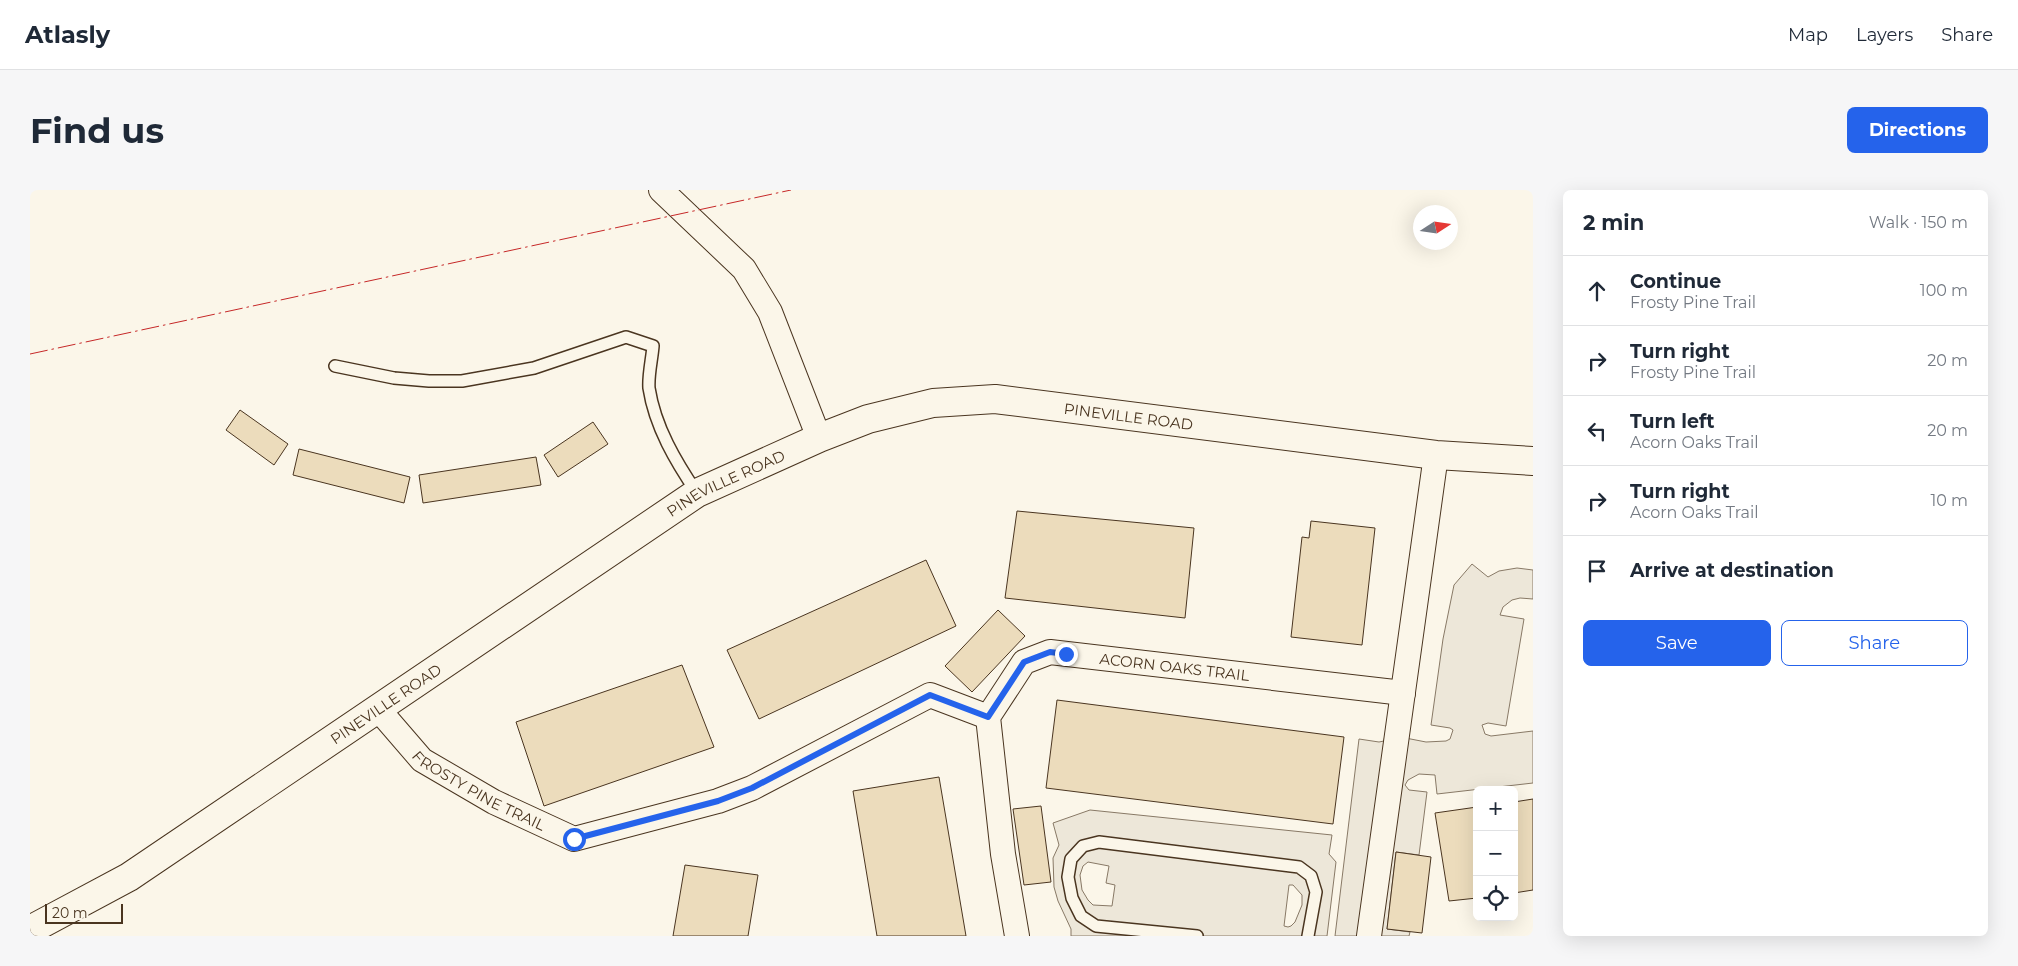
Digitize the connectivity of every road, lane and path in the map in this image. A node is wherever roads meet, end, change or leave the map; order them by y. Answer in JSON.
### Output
{"nodes":[{"id":1,"x":661,"y":190,"type":"edge"},
{"id":2,"x":335,"y":366,"type":"dead end"},
{"id":3,"x":819,"y":438,"type":"junction"},
{"id":4,"x":1436,"y":455,"type":"junction"},
{"id":5,"x":1533,"y":461,"type":"edge"},
{"id":6,"x":697,"y":493,"type":"junction"},
{"id":7,"x":1403,"y":693,"type":"junction"},
{"id":8,"x":378,"y":709,"type":"junction"},
{"id":9,"x":988,"y":717,"type":"junction"},
{"id":10,"x":30,"y":930,"type":"edge"},
{"id":11,"x":1017,"y":936,"type":"edge"},
{"id":12,"x":1198,"y":936,"type":"edge"},
{"id":13,"x":1308,"y":936,"type":"edge"},
{"id":14,"x":1369,"y":936,"type":"edge"}],
"edges":[{"from":1,"to":3,"type":"street"},
{"from":2,"to":6,"type":"lane"},
{"from":3,"to":4,"type":"main road","name":"PINEVILLE ROAD"},
{"from":3,"to":6,"type":"main road","name":"PINEVILLE ROAD"},
{"from":4,"to":5,"type":"main road","name":"PINEVILLE ROAD"},
{"from":4,"to":7,"type":"street"},
{"from":6,"to":8,"type":"main road","name":"PINEVILLE ROAD"},
{"from":7,"to":9,"type":"street","name":"ACORN OAKS TRAIL"},
{"from":7,"to":14,"type":"street"},
{"from":8,"to":9,"type":"street","name":"FROSTY PINE TRAIL"},
{"from":8,"to":10,"type":"main road","name":"PINEVILLE ROAD"},
{"from":9,"to":11,"type":"street"},
{"from":12,"to":13,"type":"lane"}]}
